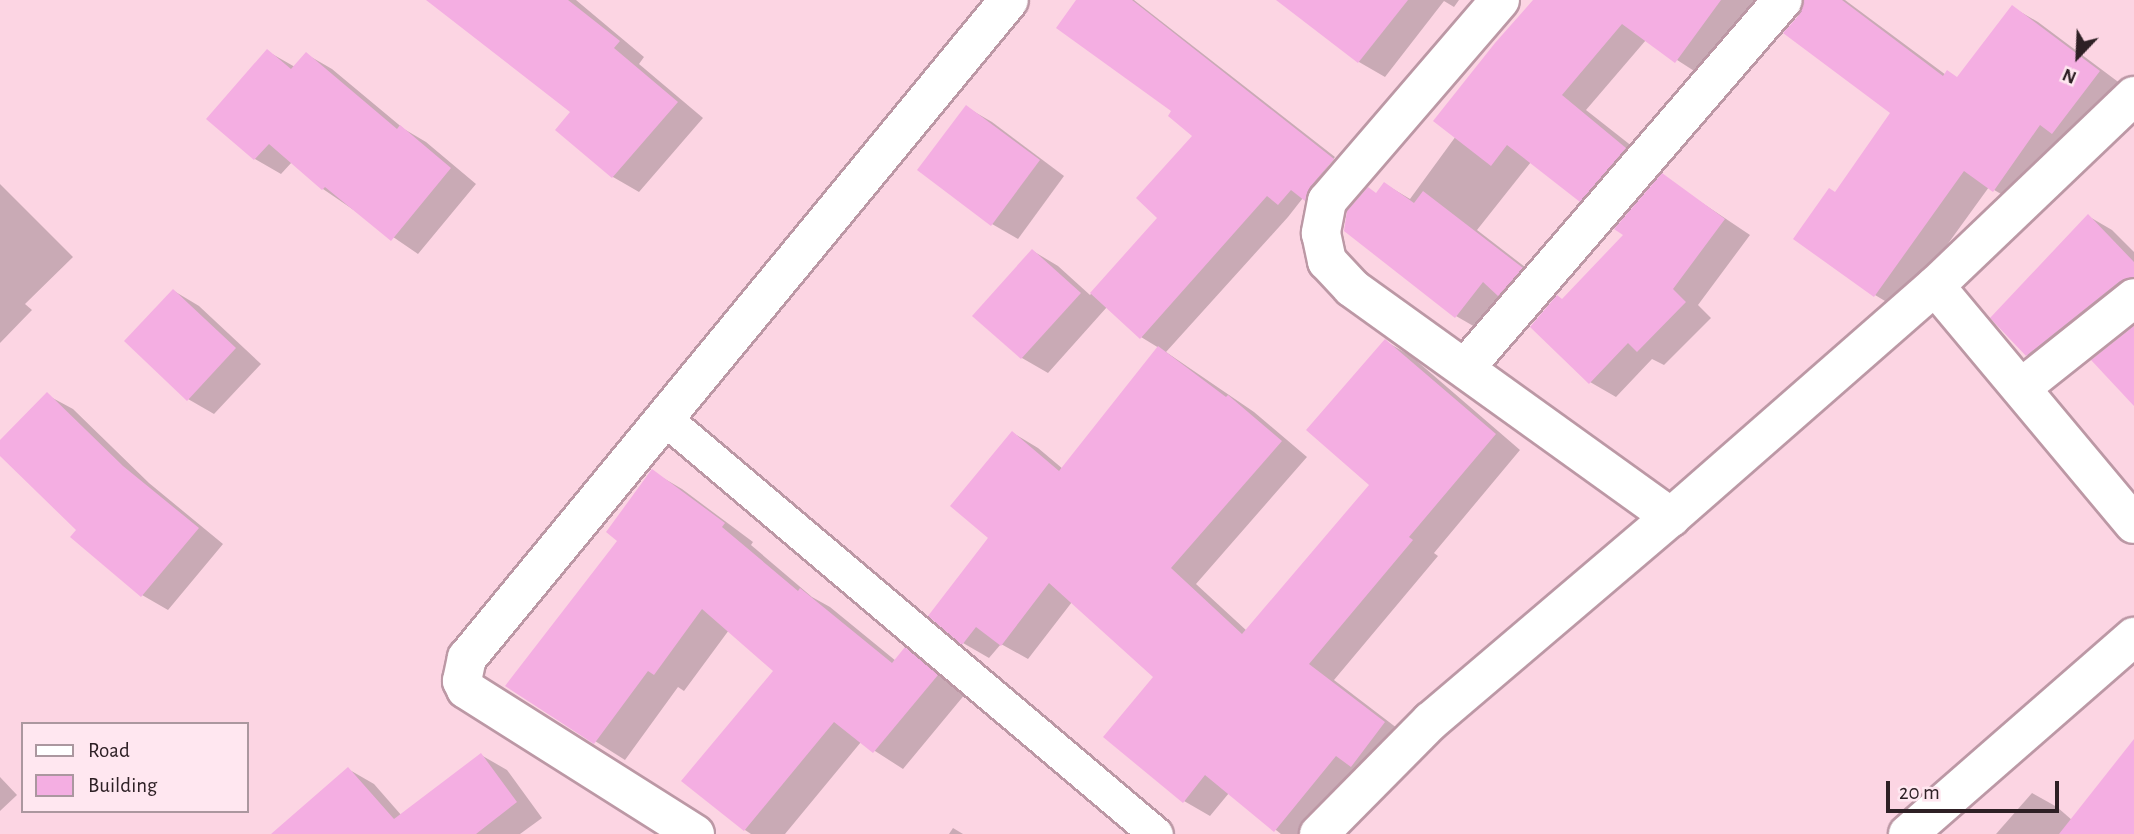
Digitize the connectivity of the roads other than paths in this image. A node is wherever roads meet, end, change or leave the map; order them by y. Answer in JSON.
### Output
{"nodes":[{"id":1,"x":1009,"y":0,"type":"edge"},
{"id":2,"x":1500,"y":0,"type":"edge"},
{"id":3,"x":1783,"y":0,"type":"edge"},
{"id":4,"x":2134,"y":96,"type":"edge"},
{"id":5,"x":1934,"y":286,"type":"junction"},
{"id":6,"x":2134,"y":298,"type":"edge"},
{"id":7,"x":1465,"y":368,"type":"junction"},
{"id":8,"x":2021,"y":388,"type":"junction"},
{"id":9,"x":664,"y":418,"type":"junction"},
{"id":10,"x":1671,"y":517,"type":"junction"},
{"id":11,"x":2134,"y":524,"type":"edge"},
{"id":12,"x":2134,"y":637,"type":"edge"},
{"id":13,"x":695,"y":834,"type":"edge"},
{"id":14,"x":1156,"y":834,"type":"edge"},
{"id":15,"x":1319,"y":834,"type":"edge"},
{"id":16,"x":1908,"y":834,"type":"edge"}],
"edges":[{"from":1,"to":9,"type":"street"},
{"from":2,"to":7,"type":"street"},
{"from":3,"to":7,"type":"street"},
{"from":4,"to":5,"type":"street"},
{"from":5,"to":8,"type":"street"},
{"from":5,"to":10,"type":"street"},
{"from":6,"to":8,"type":"street"},
{"from":7,"to":10,"type":"street"},
{"from":8,"to":11,"type":"street"},
{"from":9,"to":13,"type":"street"},
{"from":9,"to":14,"type":"lane"},
{"from":10,"to":15,"type":"street"},
{"from":12,"to":16,"type":"street"}]}
